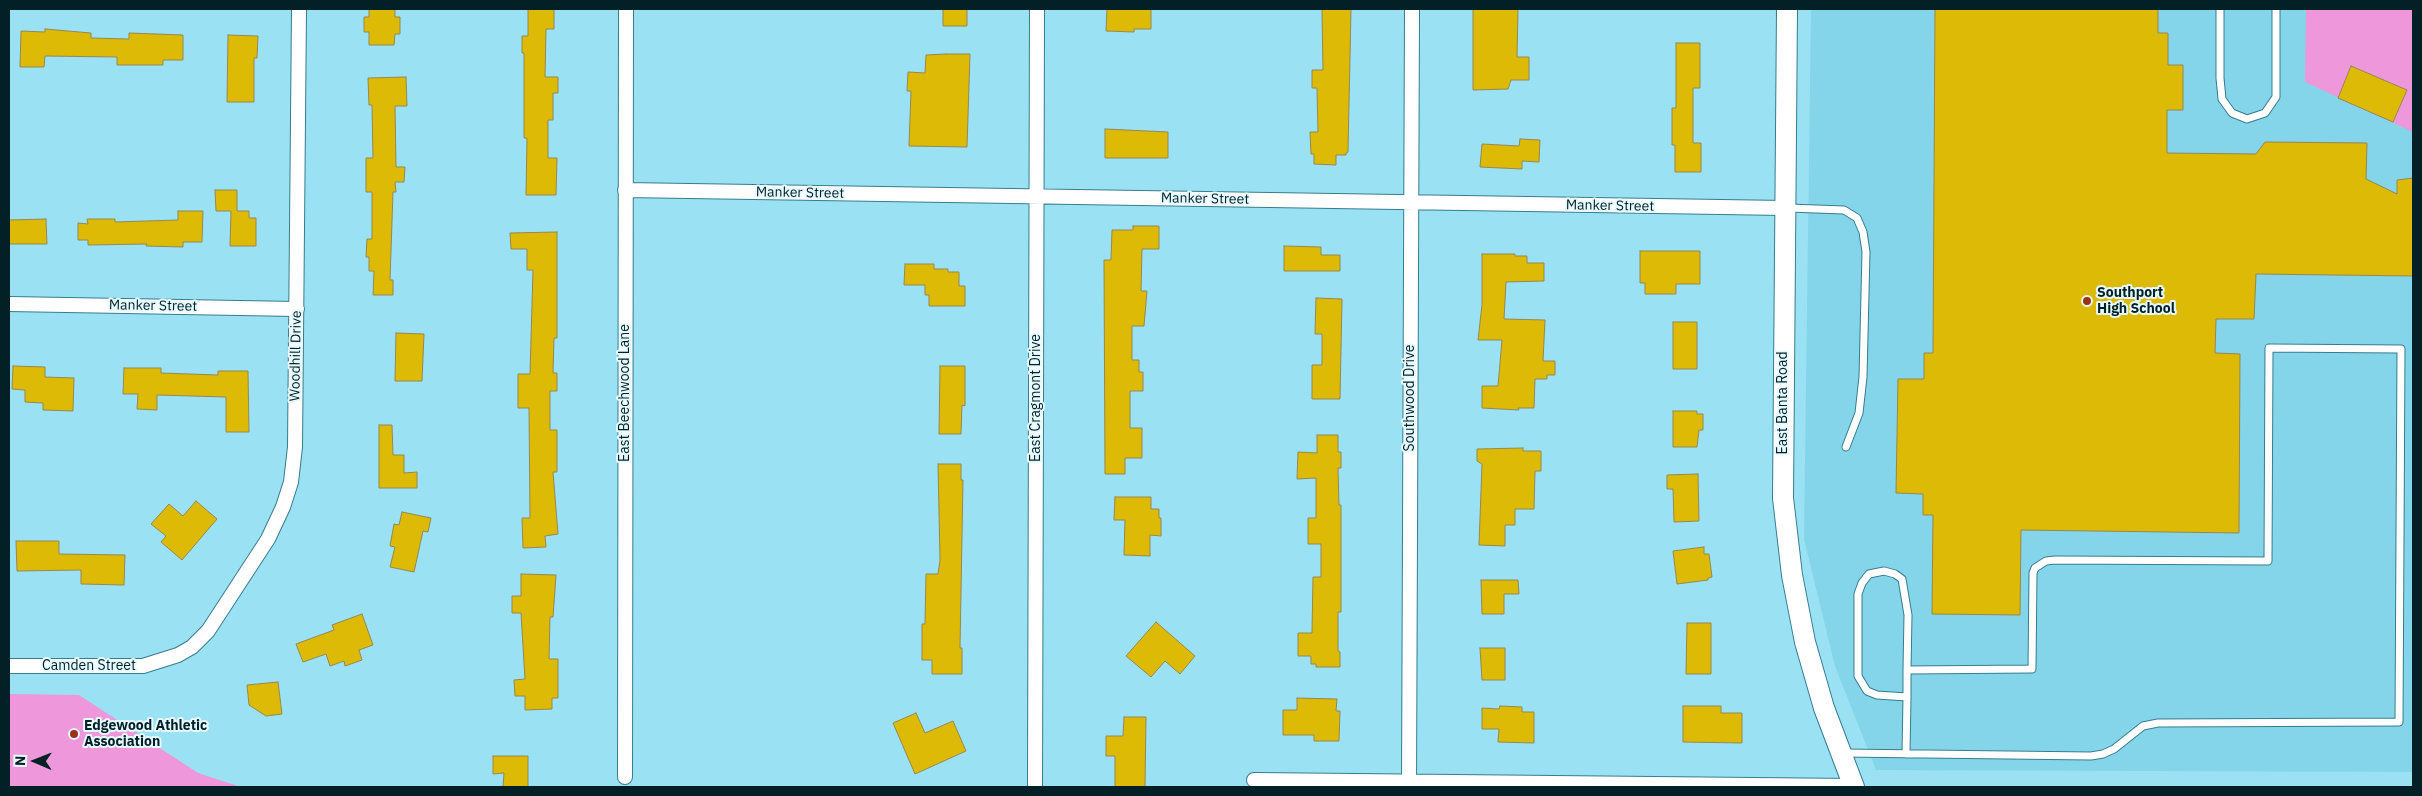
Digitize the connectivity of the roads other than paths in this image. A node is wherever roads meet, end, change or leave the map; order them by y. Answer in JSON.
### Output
{"nodes":[{"id":1,"x":299,"y":9,"type":"edge"},
{"id":2,"x":626,"y":9,"type":"edge"},
{"id":3,"x":1037,"y":9,"type":"edge"},
{"id":4,"x":1412,"y":9,"type":"edge"},
{"id":5,"x":1786,"y":9,"type":"edge"},
{"id":6,"x":2220,"y":9,"type":"edge"},
{"id":7,"x":2276,"y":9,"type":"edge"},
{"id":8,"x":625,"y":190,"type":"junction"},
{"id":9,"x":1037,"y":196,"type":"junction"},
{"id":10,"x":1411,"y":202,"type":"junction"},
{"id":11,"x":1785,"y":208,"type":"junction"},
{"id":12,"x":9,"y":304,"type":"edge"},
{"id":13,"x":297,"y":309,"type":"junction"},
{"id":14,"x":1846,"y":447,"type":"dead end"},
{"id":15,"x":168,"y":659,"type":"joint"},
{"id":16,"x":9,"y":666,"type":"edge"},
{"id":17,"x":1907,"y":670,"type":"junction"},
{"id":18,"x":1907,"y":697,"type":"junction"},
{"id":19,"x":1840,"y":753,"type":"junction"},
{"id":20,"x":1906,"y":754,"type":"junction"},
{"id":21,"x":625,"y":777,"type":"dead end"},
{"id":22,"x":1254,"y":780,"type":"dead end"},
{"id":23,"x":1409,"y":785,"type":"edge"},
{"id":24,"x":1035,"y":787,"type":"edge"},
{"id":25,"x":1853,"y":787,"type":"edge"}],
"edges":[{"from":1,"to":13,"type":"street","name":"Woodhill Drive"},
{"from":2,"to":8,"type":"street","name":"East Beechwood Lane"},
{"from":3,"to":9,"type":"street","name":"East Cragmont Drive"},
{"from":4,"to":10,"type":"street","name":"Southwood Drive"},
{"from":5,"to":11,"type":"street","name":"East Banta Road"},
{"from":6,"to":7,"type":"lane"},
{"from":8,"to":9,"type":"street","name":"Manker Street"},
{"from":8,"to":21,"type":"street","name":"East Beechwood Lane"},
{"from":9,"to":10,"type":"street","name":"Manker Street"},
{"from":9,"to":24,"type":"street","name":"East Cragmont Drive"},
{"from":10,"to":11,"type":"street","name":"Manker Street"},
{"from":10,"to":23,"type":"street","name":"Southwood Drive"},
{"from":11,"to":14,"type":"lane"},
{"from":11,"to":19,"type":"street","name":"East Banta Road"},
{"from":12,"to":13,"type":"street","name":"Manker Street"},
{"from":13,"to":15,"type":"street","name":"Woodhill Drive"},
{"from":15,"to":16,"type":"street","name":"Camden Street"},
{"from":17,"to":18,"type":"lane"},
{"from":17,"to":18,"type":"lane"},
{"from":17,"to":20,"type":"lane"},
{"from":18,"to":20,"type":"lane"},
{"from":19,"to":20,"type":"lane"},
{"from":19,"to":25,"type":"street","name":"East Banta Road"},
{"from":22,"to":23,"type":"street"},
{"from":23,"to":25,"type":"street"}]}
